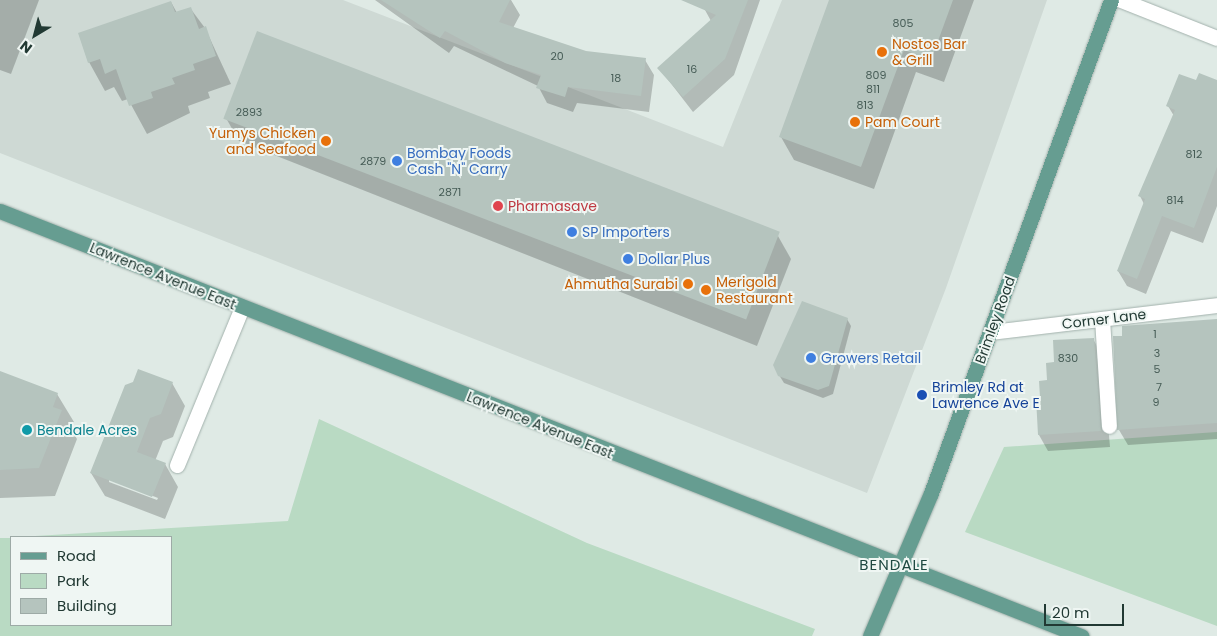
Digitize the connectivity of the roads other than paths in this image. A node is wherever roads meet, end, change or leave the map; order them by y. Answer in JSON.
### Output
{"nodes":[{"id":1,"x":1111,"y":0,"type":"edge"},
{"id":2,"x":1121,"y":0,"type":"edge"},
{"id":3,"x":1217,"y":38,"type":"edge"},
{"id":4,"x":0,"y":211,"type":"edge"},
{"id":5,"x":1217,"y":305,"type":"edge"},
{"id":6,"x":242,"y":307,"type":"junction"},
{"id":7,"x":1102,"y":319,"type":"junction"},
{"id":8,"x":991,"y":332,"type":"junction"},
{"id":9,"x":1109,"y":426,"type":"dead end"},
{"id":10,"x":177,"y":465,"type":"dead end"},
{"id":11,"x":900,"y":568,"type":"junction"},
{"id":12,"x":870,"y":636,"type":"edge"},
{"id":13,"x":1081,"y":636,"type":"edge"}],
"edges":[{"from":1,"to":8,"type":"main road","name":"Brimley Road"},
{"from":2,"to":3,"type":"street"},
{"from":4,"to":6,"type":"main road","name":"Lawrence Avenue East"},
{"from":5,"to":7,"type":"street","name":"Corner Lane"},
{"from":6,"to":10,"type":"street"},
{"from":6,"to":11,"type":"main road","name":"Lawrence Avenue East"},
{"from":7,"to":8,"type":"street","name":"Corner Lane"},
{"from":7,"to":9,"type":"street"},
{"from":8,"to":11,"type":"main road","name":"Brimley Road"},
{"from":11,"to":12,"type":"main road","name":"Brimley Road"},
{"from":11,"to":13,"type":"main road","name":"Lawrence Avenue East"}]}
